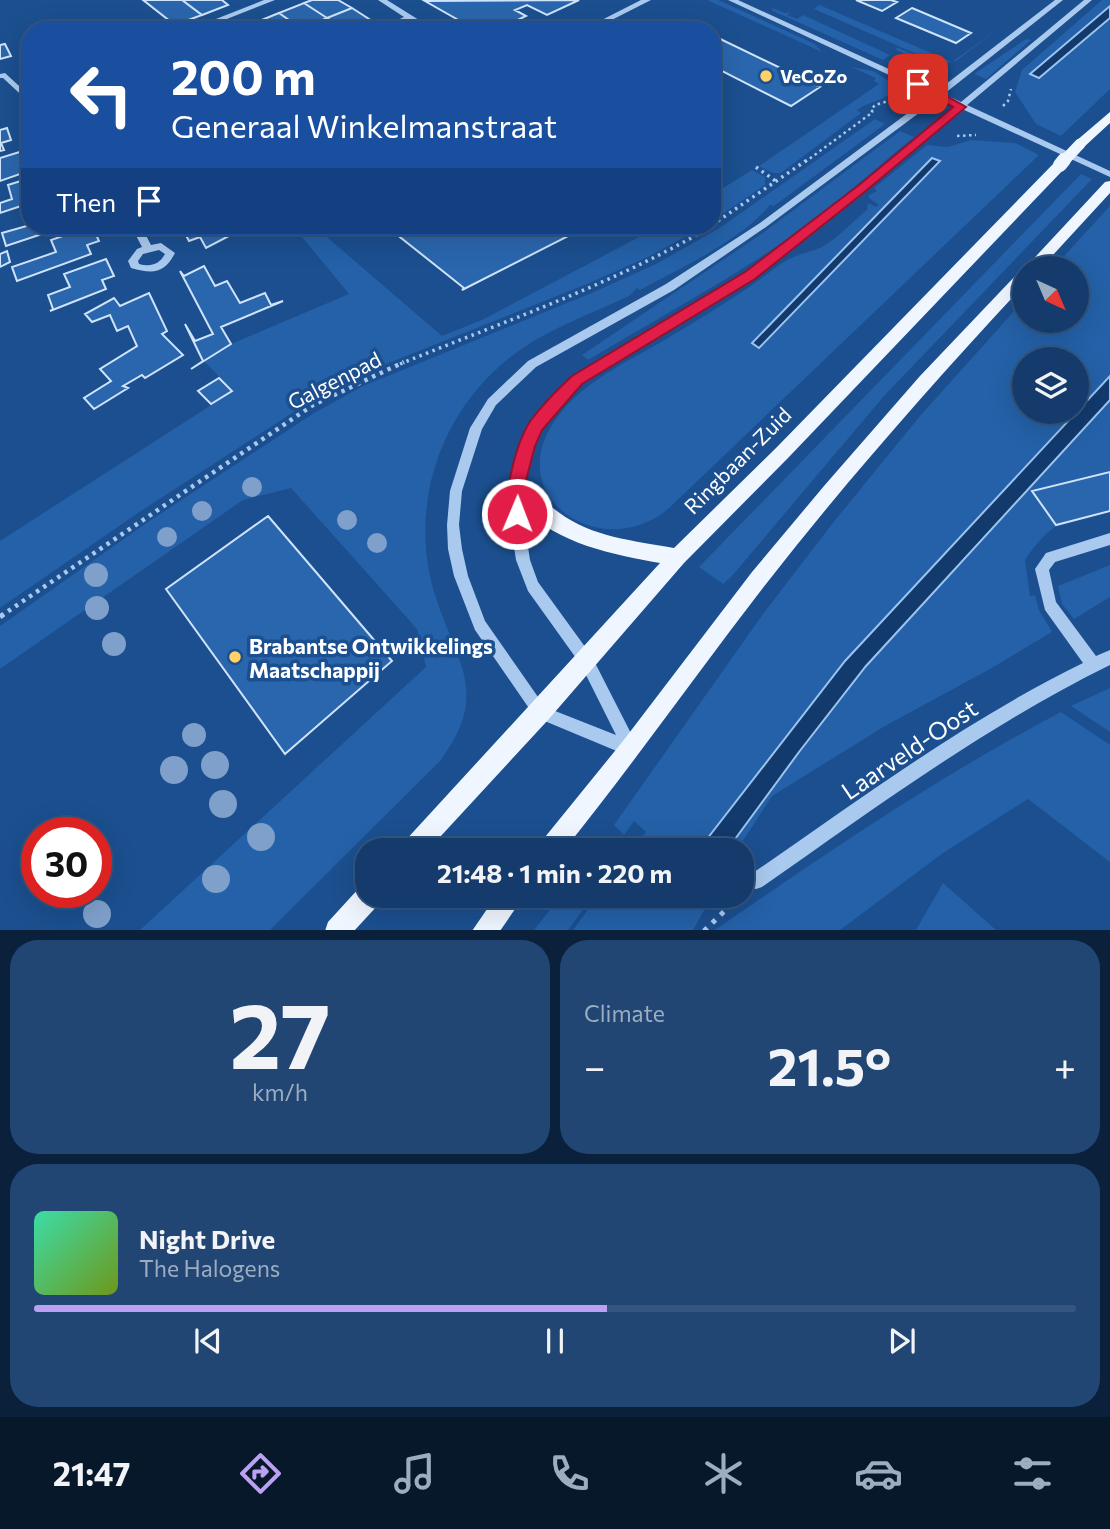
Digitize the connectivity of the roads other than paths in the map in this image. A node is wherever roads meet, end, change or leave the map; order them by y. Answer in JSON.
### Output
{"nodes":[{"id":1,"x":271,"y":0,"type":"edge"},
{"id":2,"x":382,"y":0,"type":"edge"},
{"id":3,"x":647,"y":0,"type":"edge"},
{"id":4,"x":732,"y":0,"type":"edge"},
{"id":5,"x":1059,"y":0,"type":"edge"},
{"id":6,"x":1088,"y":0,"type":"edge"},
{"id":7,"x":410,"y":17,"type":"junction"},
{"id":8,"x":216,"y":21,"type":"edge"},
{"id":9,"x":401,"y":21,"type":"edge"},
{"id":10,"x":416,"y":21,"type":"edge"},
{"id":11,"x":604,"y":21,"type":"edge"},
{"id":12,"x":3,"y":75,"type":"edge"},
{"id":13,"x":21,"y":92,"type":"edge"},
{"id":14,"x":939,"y":94,"type":"junction"},
{"id":15,"x":960,"y":107,"type":"junction"},
{"id":16,"x":1110,"y":116,"type":"edge"},
{"id":17,"x":1109,"y":182,"type":"edge"},
{"id":18,"x":141,"y":235,"type":"edge"},
{"id":19,"x":147,"y":247,"type":"dead end"},
{"id":20,"x":1043,"y":256,"type":"edge"},
{"id":21,"x":1012,"y":289,"type":"edge"},
{"id":22,"x":517,"y":484,"type":"junction"},
{"id":23,"x":1110,"y":539,"type":"edge"},
{"id":24,"x":677,"y":557,"type":"junction"},
{"id":25,"x":1110,"y":657,"type":"edge"},
{"id":26,"x":586,"y":660,"type":"junction"},
{"id":27,"x":1093,"y":665,"type":"junction"},
{"id":28,"x":540,"y":712,"type":"junction"},
{"id":29,"x":631,"y":750,"type":"junction"},
{"id":30,"x":423,"y":838,"type":"edge"},
{"id":31,"x":559,"y":838,"type":"edge"},
{"id":32,"x":755,"y":881,"type":"dead end"},
{"id":33,"x":358,"y":908,"type":"edge"},
{"id":34,"x":502,"y":908,"type":"edge"},
{"id":35,"x":337,"y":930,"type":"edge"},
{"id":36,"x":484,"y":930,"type":"edge"}],
"edges":[{"from":1,"to":8,"type":"street"},
{"from":2,"to":7,"type":"street"},
{"from":3,"to":11,"type":"street"},
{"from":4,"to":14,"type":"street"},
{"from":5,"to":14,"type":"street"},
{"from":6,"to":15,"type":"street"},
{"from":7,"to":9,"type":"street"},
{"from":7,"to":10,"type":"street"},
{"from":12,"to":13,"type":"street"},
{"from":14,"to":15,"type":"street"},
{"from":14,"to":28,"type":"street"},
{"from":15,"to":17,"type":"street"},
{"from":15,"to":22,"type":"street"},
{"from":16,"to":24,"type":"main road","name":"Ringbaan-Zuid","bridge":true},
{"from":17,"to":20,"type":"main road"},
{"from":18,"to":19,"type":"street"},
{"from":21,"to":29,"type":"main road"},
{"from":22,"to":24,"type":"main road"},
{"from":22,"to":26,"type":"street"},
{"from":23,"to":27,"type":"street"},
{"from":24,"to":26,"type":"main road","name":"Ringbaan-Zuid"},
{"from":25,"to":27,"type":"street","name":"Laarveld-Oost"},
{"from":26,"to":28,"type":"main road","name":"Ringbaan-Zuid"},
{"from":26,"to":29,"type":"street"},
{"from":27,"to":32,"type":"street","name":"Laarveld-Oost"},
{"from":28,"to":29,"type":"street"},
{"from":28,"to":30,"type":"main road","name":"Ringbaan-Zuid"},
{"from":29,"to":31,"type":"main road"},
{"from":33,"to":35,"type":"main road"},
{"from":34,"to":36,"type":"main road"}]}
